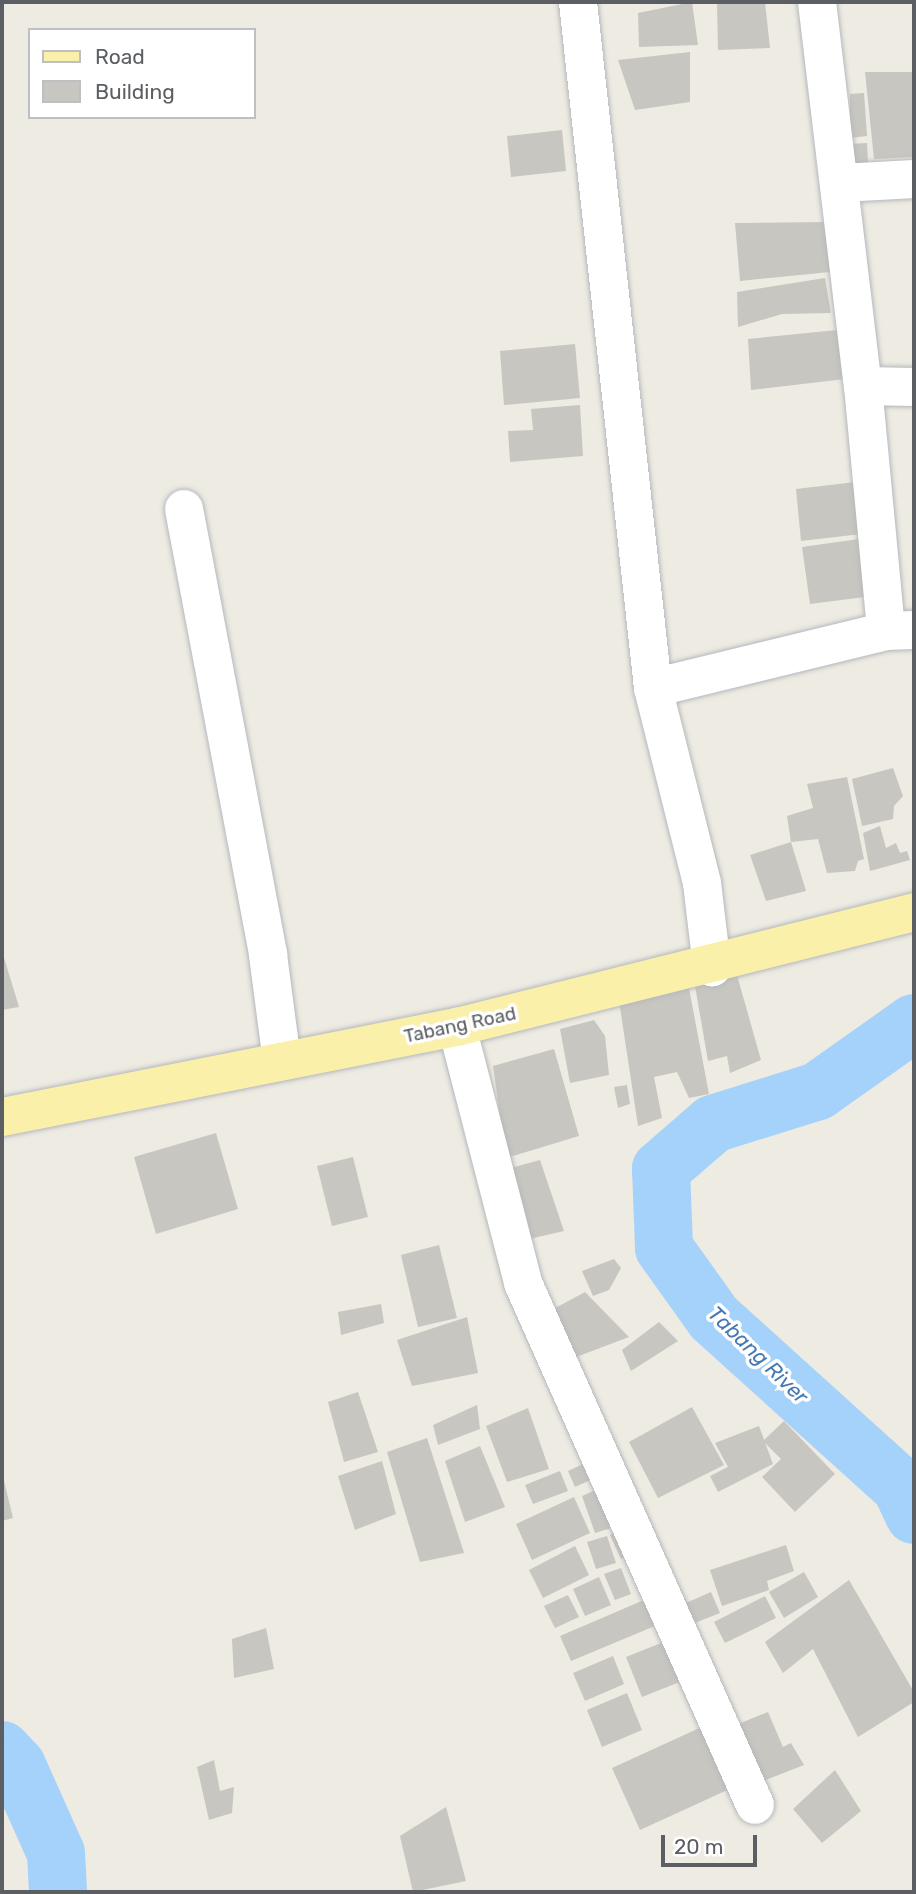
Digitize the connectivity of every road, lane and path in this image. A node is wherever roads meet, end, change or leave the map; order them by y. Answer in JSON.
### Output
{"nodes":[{"id":1,"x":578,"y":2,"type":"edge"},
{"id":2,"x":817,"y":2,"type":"edge"},
{"id":3,"x":914,"y":179,"type":"edge"},
{"id":4,"x":841,"y":183,"type":"junction"},
{"id":5,"x":863,"y":386,"type":"junction"},
{"id":6,"x":914,"y":387,"type":"edge"},
{"id":7,"x":184,"y":509,"type":"dead end"},
{"id":8,"x":900,"y":631,"type":"edge"},
{"id":9,"x":653,"y":688,"type":"junction"},
{"id":10,"x":914,"y":912,"type":"edge"},
{"id":11,"x":712,"y":967,"type":"junction"},
{"id":12,"x":457,"y":1027,"type":"junction"},
{"id":13,"x":282,"y":1060,"type":"junction"},
{"id":14,"x":2,"y":1117,"type":"edge"},
{"id":15,"x":755,"y":1805,"type":"dead end"}],
"edges":[{"from":1,"to":9,"type":"street"},
{"from":2,"to":4,"type":"street"},
{"from":3,"to":4,"type":"street"},
{"from":4,"to":5,"type":"street"},
{"from":5,"to":6,"type":"street"},
{"from":5,"to":8,"type":"street"},
{"from":7,"to":13,"type":"street"},
{"from":8,"to":9,"type":"street"},
{"from":9,"to":11,"type":"street"},
{"from":10,"to":11,"type":"main road","name":"Tabang Road"},
{"from":11,"to":12,"type":"main road","name":"Tabang Road"},
{"from":12,"to":13,"type":"main road","name":"Tabang Road"},
{"from":12,"to":15,"type":"street"},
{"from":13,"to":14,"type":"main road","name":"Tabang Road"}]}
